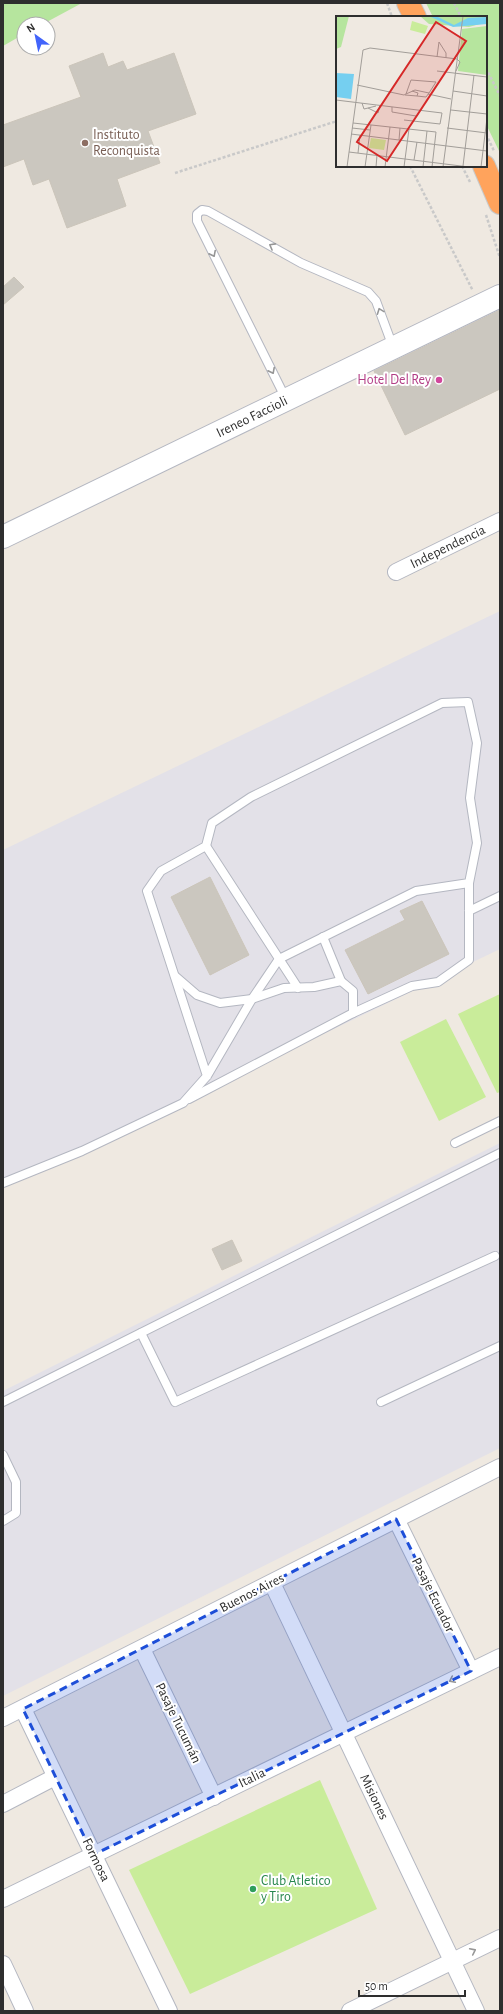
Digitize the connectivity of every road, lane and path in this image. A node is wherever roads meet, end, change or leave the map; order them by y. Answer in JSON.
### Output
{"nodes":[{"id":1,"x":387,"y":3,"type":"edge"},
{"id":2,"x":408,"y":3,"type":"edge"},
{"id":3,"x":454,"y":3,"type":"edge"},
{"id":4,"x":392,"y":16,"type":"edge"},
{"id":5,"x":414,"y":16,"type":"edge"},
{"id":6,"x":460,"y":16,"type":"edge"},
{"id":7,"x":487,"y":70,"type":"edge"},
{"id":8,"x":500,"y":96,"type":"edge"},
{"id":9,"x":336,"y":121,"type":"edge"},
{"id":10,"x":487,"y":141,"type":"edge"},
{"id":11,"x":490,"y":162,"type":"edge"},
{"id":12,"x":410,"y":167,"type":"edge"},
{"id":13,"x":175,"y":173,"type":"dead end"},
{"id":14,"x":500,"y":203,"type":"edge"},
{"id":15,"x":500,"y":296,"type":"edge"},
{"id":16,"x":480,"y":306,"type":"junction"},
{"id":17,"x":394,"y":348,"type":"junction"},
{"id":18,"x":286,"y":400,"type":"junction"},
{"id":19,"x":500,"y":521,"type":"edge"},
{"id":20,"x":3,"y":537,"type":"edge"},
{"id":21,"x":396,"y":572,"type":"dead end"},
{"id":22,"x":206,"y":846,"type":"junction"},
{"id":23,"x":469,"y":883,"type":"junction"},
{"id":24,"x":500,"y":896,"type":"edge"},
{"id":25,"x":469,"y":912,"type":"junction"},
{"id":26,"x":323,"y":937,"type":"junction"},
{"id":27,"x":279,"y":959,"type":"junction"},
{"id":28,"x":174,"y":976,"type":"junction"},
{"id":29,"x":341,"y":981,"type":"junction"},
{"id":30,"x":298,"y":988,"type":"junction"},
{"id":31,"x":252,"y":999,"type":"junction"},
{"id":32,"x":353,"y":1013,"type":"junction"},
{"id":33,"x":207,"y":1076,"type":"junction"},
{"id":34,"x":183,"y":1103,"type":"junction"},
{"id":35,"x":500,"y":1121,"type":"edge"},
{"id":36,"x":455,"y":1143,"type":"dead end"},
{"id":37,"x":500,"y":1153,"type":"edge"},
{"id":38,"x":3,"y":1183,"type":"edge"},
{"id":39,"x":495,"y":1256,"type":"dead end"},
{"id":40,"x":141,"y":1333,"type":"junction"},
{"id":41,"x":500,"y":1346,"type":"edge"},
{"id":42,"x":3,"y":1402,"type":"edge"},
{"id":43,"x":381,"y":1402,"type":"dead end"},
{"id":44,"x":3,"y":1455,"type":"edge"},
{"id":45,"x":500,"y":1467,"type":"edge"},
{"id":46,"x":396,"y":1519,"type":"junction"},
{"id":47,"x":3,"y":1521,"type":"edge"},
{"id":48,"x":272,"y":1583,"type":"junction"},
{"id":49,"x":142,"y":1649,"type":"junction"},
{"id":50,"x":500,"y":1657,"type":"edge"},
{"id":51,"x":470,"y":1671,"type":"junction"},
{"id":52,"x":23,"y":1709,"type":"junction"},
{"id":53,"x":3,"y":1718,"type":"edge"},
{"id":54,"x":343,"y":1734,"type":"junction"},
{"id":55,"x":55,"y":1778,"type":"junction"},
{"id":56,"x":214,"y":1797,"type":"junction"},
{"id":57,"x":3,"y":1804,"type":"edge"},
{"id":58,"x":93,"y":1855,"type":"junction"},
{"id":59,"x":3,"y":1899,"type":"edge"},
{"id":60,"x":500,"y":1938,"type":"edge"},
{"id":61,"x":453,"y":1961,"type":"junction"},
{"id":62,"x":3,"y":1964,"type":"edge"},
{"id":63,"x":25,"y":2011,"type":"edge"},
{"id":64,"x":169,"y":2011,"type":"edge"},
{"id":65,"x":350,"y":2011,"type":"edge"},
{"id":66,"x":476,"y":2011,"type":"edge"}],
"edges":[{"from":1,"to":4,"type":"path"},
{"from":2,"to":5,"type":"highway"},
{"from":3,"to":6,"type":"path"},
{"from":7,"to":8,"type":"path"},
{"from":9,"to":13,"type":"path"},
{"from":10,"to":11,"type":"path"},
{"from":11,"to":14,"type":"highway"},
{"from":12,"to":16,"type":"path"},
{"from":15,"to":16,"type":"street","name":"Ireneo Faccioli"},
{"from":16,"to":17,"type":"street","name":"Ireneo Faccioli"},
{"from":17,"to":18,"type":"street","name":"Ireneo Faccioli"},
{"from":17,"to":18,"type":"lane","one_way":true},
{"from":18,"to":20,"type":"street","name":"Ireneo Faccioli"},
{"from":19,"to":21,"type":"street","name":"Independencia"},
{"from":22,"to":23,"type":"lane"},
{"from":22,"to":27,"type":"lane"},
{"from":22,"to":28,"type":"lane"},
{"from":23,"to":25,"type":"lane"},
{"from":23,"to":26,"type":"lane"},
{"from":24,"to":25,"type":"lane"},
{"from":25,"to":32,"type":"lane"},
{"from":26,"to":27,"type":"lane"},
{"from":26,"to":29,"type":"lane"},
{"from":27,"to":30,"type":"lane"},
{"from":27,"to":31,"type":"lane"},
{"from":28,"to":31,"type":"lane"},
{"from":28,"to":33,"type":"lane"},
{"from":29,"to":30,"type":"lane"},
{"from":29,"to":32,"type":"lane"},
{"from":30,"to":31,"type":"lane"},
{"from":31,"to":33,"type":"lane"},
{"from":32,"to":34,"type":"lane"},
{"from":33,"to":34,"type":"lane"},
{"from":34,"to":38,"type":"lane"},
{"from":35,"to":36,"type":"lane"},
{"from":37,"to":40,"type":"lane"},
{"from":39,"to":40,"type":"lane"},
{"from":40,"to":42,"type":"lane"},
{"from":41,"to":43,"type":"lane"},
{"from":44,"to":47,"type":"lane"},
{"from":45,"to":46,"type":"street","name":"Buenos Aires"},
{"from":46,"to":48,"type":"street","name":"Buenos Aires"},
{"from":46,"to":51,"type":"street","name":"Pasaje Ecuador"},
{"from":48,"to":49,"type":"street","name":"Buenos Aires"},
{"from":48,"to":54,"type":"street","name":"Misiones"},
{"from":49,"to":52,"type":"street","name":"Buenos Aires"},
{"from":49,"to":56,"type":"street","name":"Pasaje Tucumán"},
{"from":50,"to":51,"type":"street","name":"Italia"},
{"from":51,"to":54,"type":"street","name":"Italia","one_way":true},
{"from":52,"to":53,"type":"street","name":"Buenos Aires"},
{"from":52,"to":55,"type":"street","name":"Formosa"},
{"from":54,"to":56,"type":"street","name":"Italia"},
{"from":54,"to":61,"type":"street","name":"Misiones"},
{"from":55,"to":57,"type":"street"},
{"from":55,"to":58,"type":"street","name":"Formosa"},
{"from":56,"to":58,"type":"street","name":"Italia"},
{"from":58,"to":59,"type":"street","name":"Italia"},
{"from":58,"to":64,"type":"street","name":"Formosa"},
{"from":61,"to":60,"type":"street","one_way":true},
{"from":61,"to":65,"type":"street"},
{"from":61,"to":66,"type":"street","name":"Misiones"},
{"from":62,"to":63,"type":"street"}]}
